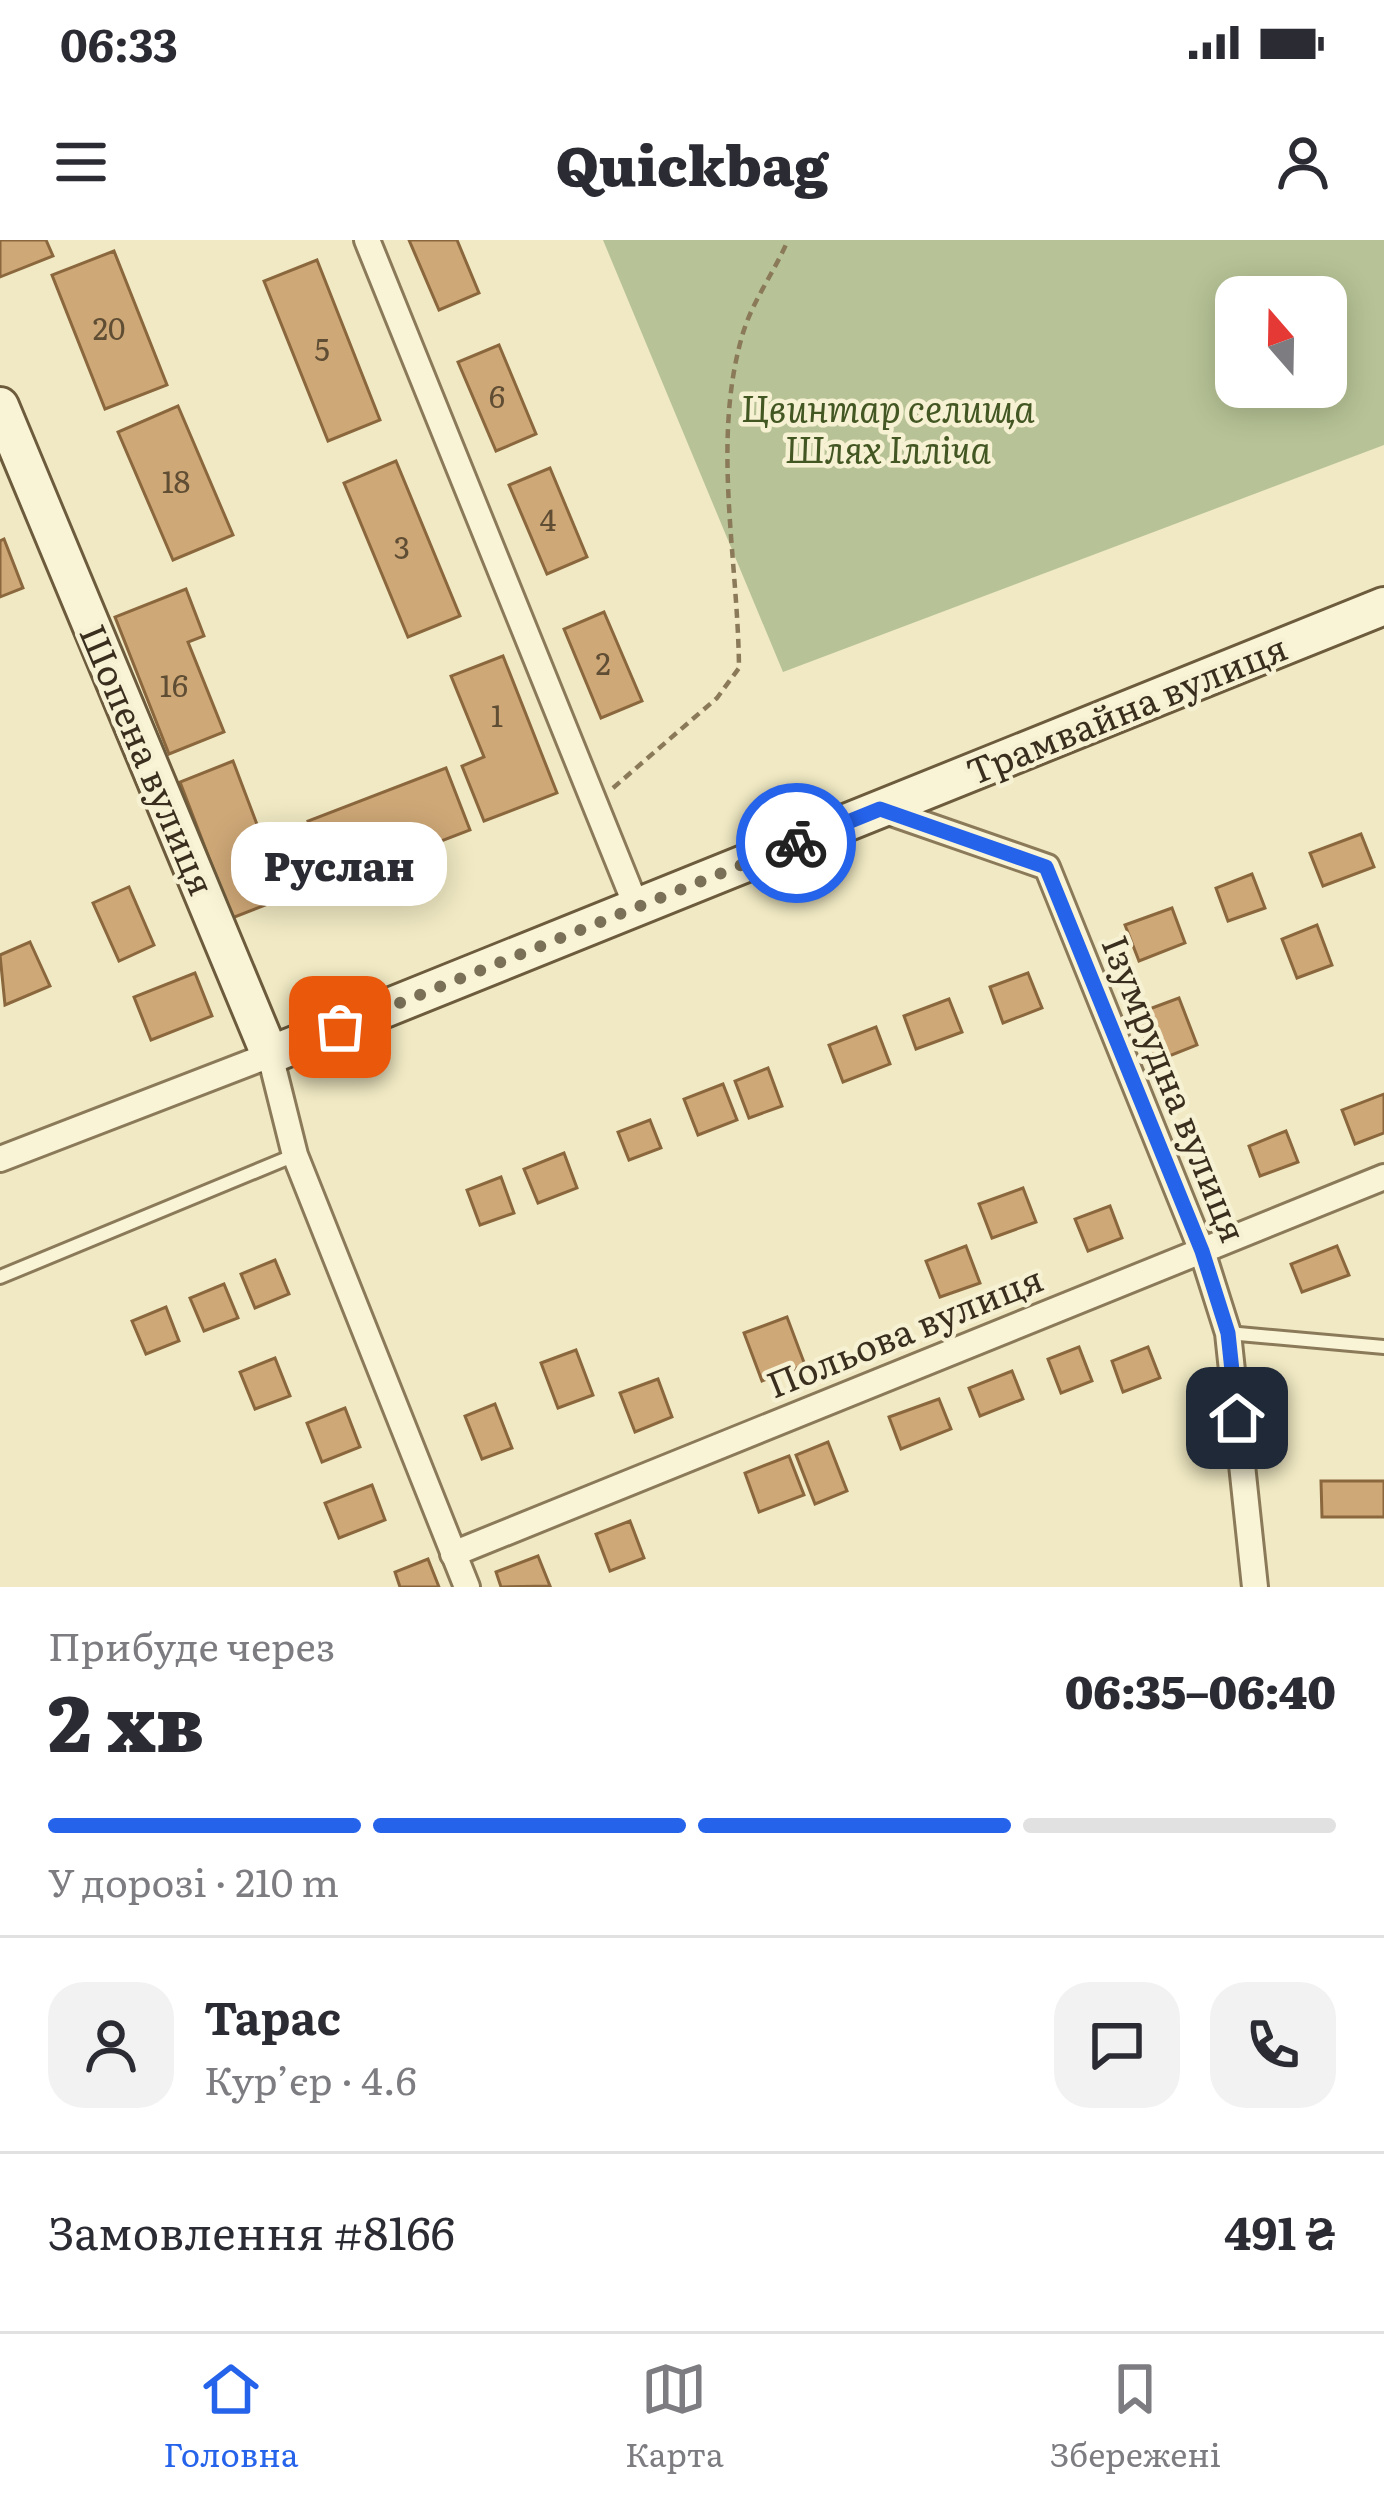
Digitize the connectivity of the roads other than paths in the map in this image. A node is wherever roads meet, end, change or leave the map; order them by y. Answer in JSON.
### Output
{"nodes":[{"id":1,"x":367,"y":240,"type":"edge"},
{"id":2,"x":0,"y":406,"type":"edge"},
{"id":3,"x":12,"y":469,"type":"edge"},
{"id":4,"x":1384,"y":606,"type":"edge"},
{"id":5,"x":880,"y":809,"type":"junction"},
{"id":6,"x":637,"y":908,"type":"junction"},
{"id":7,"x":270,"y":1055,"type":"junction"},
{"id":8,"x":295,"y":1156,"type":"junction"},
{"id":9,"x":0,"y":1159,"type":"edge"},
{"id":10,"x":1384,"y":1177,"type":"edge"},
{"id":11,"x":1202,"y":1251,"type":"junction"},
{"id":12,"x":0,"y":1277,"type":"edge"},
{"id":13,"x":1228,"y":1333,"type":"junction"},
{"id":14,"x":1384,"y":1347,"type":"edge"},
{"id":15,"x":453,"y":1553,"type":"junction"},
{"id":16,"x":467,"y":1587,"type":"edge"},
{"id":17,"x":1255,"y":1587,"type":"edge"}],
"edges":[{"from":1,"to":6,"type":"street"},
{"from":2,"to":3,"type":"street","name":"Шопена вулиця"},
{"from":3,"to":7,"type":"street","name":"Шопена вулиця"},
{"from":4,"to":5,"type":"street","name":"Трамвайна вулиця"},
{"from":5,"to":6,"type":"street","name":"Трамвайна вулиця"},
{"from":5,"to":11,"type":"street","name":"Ізумрудна вулиця"},
{"from":6,"to":7,"type":"street","name":"Трамвайна вулиця"},
{"from":7,"to":8,"type":"street","name":"Шопена вулиця"},
{"from":7,"to":9,"type":"street","name":"Трамвайна вулиця"},
{"from":8,"to":12,"type":"lane"},
{"from":8,"to":15,"type":"street","name":"Шопена вулиця"},
{"from":10,"to":11,"type":"street","name":"Польова вулиця"},
{"from":11,"to":13,"type":"street","name":"Ізумрудна вулиця"},
{"from":11,"to":15,"type":"street","name":"Польова вулиця"},
{"from":13,"to":14,"type":"lane"},
{"from":13,"to":17,"type":"street","name":"Ізумрудна вулиця"},
{"from":15,"to":16,"type":"street","name":"Шопена вулиця"}]}
